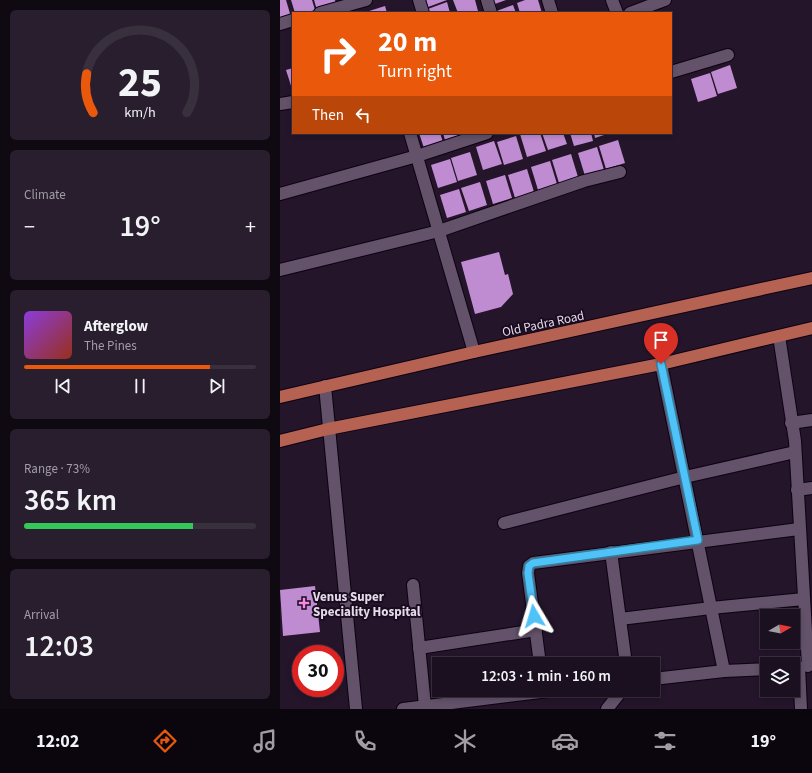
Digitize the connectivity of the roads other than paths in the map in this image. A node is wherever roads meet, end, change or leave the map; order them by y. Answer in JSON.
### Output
{"nodes":[{"id":1,"x":366,"y":0,"type":"edge"},
{"id":2,"x":419,"y":0,"type":"edge"},
{"id":3,"x":487,"y":0,"type":"edge"},
{"id":4,"x":548,"y":0,"type":"edge"},
{"id":5,"x":612,"y":0,"type":"edge"},
{"id":6,"x":665,"y":0,"type":"edge"},
{"id":7,"x":324,"y":12,"type":"edge"},
{"id":8,"x":423,"y":12,"type":"edge"},
{"id":9,"x":491,"y":12,"type":"edge"},
{"id":10,"x":552,"y":12,"type":"edge"},
{"id":11,"x":617,"y":12,"type":"edge"},
{"id":12,"x":633,"y":12,"type":"edge"},
{"id":13,"x":292,"y":20,"type":"edge"},
{"id":14,"x":280,"y":24,"type":"edge"},
{"id":15,"x":728,"y":55,"type":"dead end"},
{"id":16,"x":672,"y":72,"type":"edge"},
{"id":17,"x":292,"y":102,"type":"edge"},
{"id":18,"x":280,"y":104,"type":"edge"},
{"id":19,"x":410,"y":134,"type":"edge"},
{"id":20,"x":484,"y":134,"type":"edge"},
{"id":21,"x":417,"y":156,"type":"junction"},
{"id":22,"x":620,"y":172,"type":"dead end"},
{"id":23,"x":280,"y":194,"type":"edge"},
{"id":24,"x":439,"y":231,"type":"junction"},
{"id":25,"x":280,"y":270,"type":"edge"},
{"id":26,"x":812,"y":278,"type":"edge"},
{"id":27,"x":812,"y":328,"type":"edge"},
{"id":28,"x":779,"y":336,"type":"junction"},
{"id":29,"x":474,"y":352,"type":"junction"},
{"id":30,"x":661,"y":364,"type":"junction"},
{"id":31,"x":325,"y":386,"type":"junction"},
{"id":32,"x":280,"y":397,"type":"edge"},
{"id":33,"x":812,"y":420,"type":"edge"},
{"id":34,"x":791,"y":423,"type":"junction"},
{"id":35,"x":328,"y":429,"type":"junction"},
{"id":36,"x":280,"y":441,"type":"edge"},
{"id":37,"x":795,"y":452,"type":"junction"},
{"id":38,"x":685,"y":477,"type":"junction"},
{"id":39,"x":812,"y":488,"type":"edge"},
{"id":40,"x":797,"y":490,"type":"junction"},
{"id":41,"x":504,"y":523,"type":"dead end"},
{"id":42,"x":799,"y":529,"type":"junction"},
{"id":43,"x":698,"y":540,"type":"junction"},
{"id":44,"x":611,"y":552,"type":"junction"},
{"id":45,"x":806,"y":552,"type":"edge"},
{"id":46,"x":413,"y":585,"type":"dead end"},
{"id":47,"x":804,"y":599,"type":"junction"},
{"id":48,"x":711,"y":608,"type":"junction"},
{"id":49,"x":620,"y":619,"type":"junction"},
{"id":50,"x":809,"y":620,"type":"edge"},
{"id":51,"x":536,"y":630,"type":"junction"},
{"id":52,"x":419,"y":648,"type":"junction"},
{"id":53,"x":539,"y":657,"type":"edge"},
{"id":54,"x":625,"y":657,"type":"edge"},
{"id":55,"x":803,"y":667,"type":"edge"},
{"id":56,"x":760,"y":669,"type":"edge"},
{"id":57,"x":724,"y":671,"type":"junction"},
{"id":58,"x":660,"y":678,"type":"edge"},
{"id":59,"x":506,"y":697,"type":"edge"},
{"id":60,"x":616,"y":697,"type":"edge"},
{"id":61,"x":425,"y":706,"type":"junction"},
{"id":62,"x":450,"y":706,"type":"edge"},
{"id":63,"x":353,"y":708,"type":"edge"},
{"id":64,"x":403,"y":709,"type":"edge"},
{"id":65,"x":607,"y":709,"type":"edge"},
{"id":66,"x":802,"y":709,"type":"edge"}],
"edges":[{"from":1,"to":7,"type":"street"},
{"from":2,"to":8,"type":"street"},
{"from":3,"to":9,"type":"street"},
{"from":4,"to":10,"type":"street"},
{"from":5,"to":11,"type":"street"},
{"from":6,"to":12,"type":"street"},
{"from":13,"to":14,"type":"street"},
{"from":15,"to":16,"type":"street"},
{"from":17,"to":18,"type":"street"},
{"from":19,"to":21,"type":"street"},
{"from":20,"to":21,"type":"street"},
{"from":21,"to":23,"type":"street"},
{"from":21,"to":24,"type":"street"},
{"from":22,"to":24,"type":"street"},
{"from":24,"to":25,"type":"street"},
{"from":24,"to":29,"type":"street"},
{"from":26,"to":29,"type":"main road","name":"Old Padra Road"},
{"from":27,"to":28,"type":"main road"},
{"from":28,"to":30,"type":"main road"},
{"from":28,"to":34,"type":"street"},
{"from":29,"to":31,"type":"main road","name":"Old Padra Road"},
{"from":30,"to":35,"type":"main road"},
{"from":30,"to":38,"type":"street"},
{"from":31,"to":32,"type":"main road","name":"Old Padra Road"},
{"from":31,"to":35,"type":"street"},
{"from":33,"to":34,"type":"street"},
{"from":34,"to":37,"type":"street"},
{"from":35,"to":36,"type":"main road"},
{"from":35,"to":63,"type":"street"},
{"from":37,"to":38,"type":"street"},
{"from":37,"to":40,"type":"street"},
{"from":38,"to":41,"type":"street"},
{"from":38,"to":43,"type":"street"},
{"from":39,"to":40,"type":"street"},
{"from":40,"to":42,"type":"street"},
{"from":42,"to":43,"type":"street"},
{"from":42,"to":45,"type":"street"},
{"from":43,"to":44,"type":"street"},
{"from":43,"to":48,"type":"street"},
{"from":44,"to":49,"type":"street"},
{"from":44,"to":51,"type":"street"},
{"from":45,"to":47,"type":"street"},
{"from":46,"to":52,"type":"street"},
{"from":47,"to":48,"type":"street"},
{"from":47,"to":50,"type":"street"},
{"from":48,"to":49,"type":"street"},
{"from":48,"to":57,"type":"street"},
{"from":49,"to":54,"type":"street"},
{"from":50,"to":55,"type":"street"},
{"from":51,"to":52,"type":"street"},
{"from":51,"to":53,"type":"street"},
{"from":52,"to":61,"type":"street"},
{"from":55,"to":66,"type":"street"},
{"from":56,"to":57,"type":"street"},
{"from":57,"to":58,"type":"street"},
{"from":59,"to":62,"type":"street"},
{"from":60,"to":65,"type":"street"},
{"from":61,"to":62,"type":"street"},
{"from":61,"to":64,"type":"street"}]}
